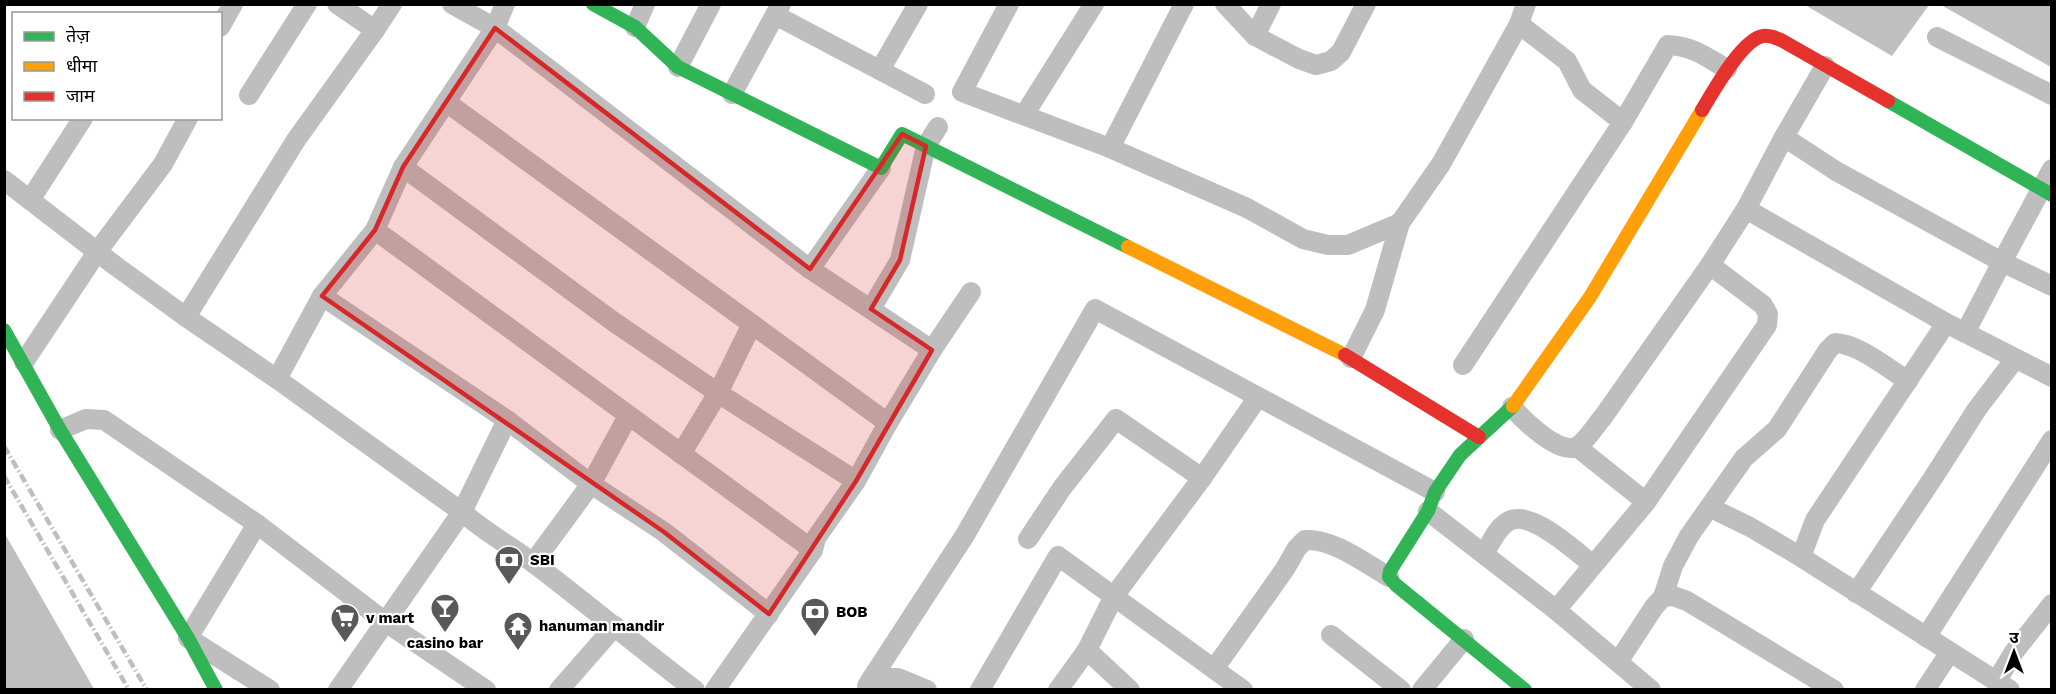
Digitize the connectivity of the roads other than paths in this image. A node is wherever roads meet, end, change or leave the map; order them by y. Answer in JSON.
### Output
{"nodes":[{"id":1,"x":234,"y":4,"type":"edge"},
{"id":2,"x":307,"y":4,"type":"edge"},
{"id":3,"x":337,"y":4,"type":"edge"},
{"id":4,"x":392,"y":4,"type":"edge"},
{"id":5,"x":452,"y":4,"type":"edge"},
{"id":6,"x":505,"y":4,"type":"edge"},
{"id":7,"x":593,"y":4,"type":"edge"},
{"id":8,"x":645,"y":4,"type":"edge"},
{"id":9,"x":711,"y":4,"type":"edge"},
{"id":10,"x":918,"y":4,"type":"edge"},
{"id":11,"x":1009,"y":4,"type":"edge"},
{"id":12,"x":1094,"y":4,"type":"edge"},
{"id":13,"x":1184,"y":4,"type":"edge"},
{"id":14,"x":1225,"y":4,"type":"edge"},
{"id":15,"x":1271,"y":4,"type":"edge"},
{"id":16,"x":1366,"y":4,"type":"edge"},
{"id":17,"x":1526,"y":4,"type":"edge"},
{"id":18,"x":778,"y":10,"type":"edge"},
{"id":19,"x":222,"y":24,"type":"edge"},
{"id":20,"x":1519,"y":24,"type":"junction"},
{"id":21,"x":634,"y":27,"type":"junction"},
{"id":22,"x":495,"y":28,"type":"junction"},
{"id":23,"x":375,"y":30,"type":"junction"},
{"id":24,"x":1255,"y":36,"type":"junction"},
{"id":25,"x":1937,"y":37,"type":"dead end"},
{"id":26,"x":1825,"y":66,"type":"junction"},
{"id":27,"x":678,"y":67,"type":"junction"},
{"id":28,"x":1727,"y":69,"type":"junction"},
{"id":29,"x":879,"y":70,"type":"junction"},
{"id":30,"x":732,"y":94,"type":"junction"},
{"id":31,"x":925,"y":94,"type":"dead end"},
{"id":32,"x":249,"y":95,"type":"dead end"},
{"id":33,"x":2052,"y":95,"type":"edge"},
{"id":34,"x":446,"y":102,"type":"junction"},
{"id":35,"x":1024,"y":116,"type":"junction"},
{"id":36,"x":82,"y":120,"type":"edge"},
{"id":37,"x":187,"y":120,"type":"edge"},
{"id":38,"x":1623,"y":122,"type":"junction"},
{"id":39,"x":938,"y":127,"type":"dead end"},
{"id":40,"x":1784,"y":137,"type":"junction"},
{"id":41,"x":926,"y":147,"type":"junction"},
{"id":42,"x":1110,"y":148,"type":"junction"},
{"id":43,"x":403,"y":167,"type":"junction"},
{"id":44,"x":881,"y":168,"type":"junction"},
{"id":45,"x":2052,"y":170,"type":"edge"},
{"id":46,"x":4,"y":180,"type":"edge"},
{"id":47,"x":2046,"y":192,"type":"edge"},
{"id":48,"x":30,"y":200,"type":"junction"},
{"id":49,"x":1746,"y":208,"type":"junction"},
{"id":50,"x":1400,"y":223,"type":"junction"},
{"id":51,"x":375,"y":230,"type":"junction"},
{"id":52,"x":97,"y":252,"type":"junction"},
{"id":53,"x":2002,"y":262,"type":"junction"},
{"id":54,"x":1710,"y":265,"type":"junction"},
{"id":55,"x":810,"y":269,"type":"junction"},
{"id":56,"x":2052,"y":286,"type":"edge"},
{"id":57,"x":971,"y":292,"type":"dead end"},
{"id":58,"x":322,"y":296,"type":"junction"},
{"id":59,"x":871,"y":309,"type":"junction"},
{"id":60,"x":186,"y":317,"type":"junction"},
{"id":61,"x":1946,"y":323,"type":"junction"},
{"id":62,"x":752,"y":324,"type":"junction"},
{"id":63,"x":4,"y":330,"type":"edge"},
{"id":64,"x":1965,"y":333,"type":"junction"},
{"id":65,"x":932,"y":350,"type":"junction"},
{"id":66,"x":1351,"y":358,"type":"junction"},
{"id":67,"x":2015,"y":359,"type":"junction"},
{"id":68,"x":24,"y":362,"type":"junction"},
{"id":69,"x":1463,"y":365,"type":"dead end"},
{"id":70,"x":2052,"y":377,"type":"edge"},
{"id":71,"x":277,"y":379,"type":"junction"},
{"id":72,"x":1908,"y":381,"type":"junction"},
{"id":73,"x":718,"y":393,"type":"junction"},
{"id":74,"x":1258,"y":397,"type":"junction"},
{"id":75,"x":1512,"y":407,"type":"junction"},
{"id":76,"x":628,"y":416,"type":"junction"},
{"id":77,"x":507,"y":420,"type":"junction"},
{"id":78,"x":888,"y":423,"type":"junction"},
{"id":79,"x":60,"y":430,"type":"junction"},
{"id":80,"x":1479,"y":436,"type":"junction"},
{"id":81,"x":2052,"y":440,"type":"edge"},
{"id":82,"x":1577,"y":447,"type":"junction"},
{"id":83,"x":681,"y":454,"type":"junction"},
{"id":84,"x":1202,"y":478,"type":"junction"},
{"id":85,"x":856,"y":481,"type":"junction"},
{"id":86,"x":591,"y":484,"type":"junction"},
{"id":87,"x":1431,"y":501,"type":"junction"},
{"id":88,"x":1646,"y":502,"type":"junction"},
{"id":89,"x":1711,"y":508,"type":"junction"},
{"id":90,"x":462,"y":512,"type":"junction"},
{"id":91,"x":257,"y":524,"type":"junction"},
{"id":92,"x":1028,"y":539,"type":"dead end"},
{"id":93,"x":813,"y":550,"type":"junction"},
{"id":94,"x":1484,"y":554,"type":"junction"},
{"id":95,"x":1801,"y":557,"type":"junction"},
{"id":96,"x":533,"y":563,"type":"junction"},
{"id":97,"x":1593,"y":565,"type":"junction"},
{"id":98,"x":1389,"y":577,"type":"junction"},
{"id":99,"x":1856,"y":593,"type":"junction"},
{"id":100,"x":1114,"y":596,"type":"junction"},
{"id":101,"x":1663,"y":597,"type":"junction"},
{"id":102,"x":2052,"y":604,"type":"edge"},
{"id":103,"x":1556,"y":610,"type":"junction"},
{"id":104,"x":769,"y":614,"type":"junction"},
{"id":105,"x":384,"y":621,"type":"junction"},
{"id":106,"x":615,"y":626,"type":"junction"},
{"id":107,"x":1330,"y":635,"type":"dead end"},
{"id":108,"x":1926,"y":637,"type":"junction"},
{"id":109,"x":188,"y":638,"type":"junction"},
{"id":110,"x":1464,"y":639,"type":"junction"},
{"id":111,"x":1087,"y":650,"type":"junction"},
{"id":112,"x":1950,"y":652,"type":"junction"},
{"id":113,"x":1618,"y":662,"type":"junction"},
{"id":114,"x":1214,"y":669,"type":"junction"},
{"id":115,"x":868,"y":684,"type":"edge"},
{"id":116,"x":2003,"y":686,"type":"edge"},
{"id":117,"x":216,"y":690,"type":"edge"},
{"id":118,"x":270,"y":690,"type":"edge"},
{"id":119,"x":338,"y":690,"type":"edge"},
{"id":120,"x":486,"y":690,"type":"edge"},
{"id":121,"x":559,"y":690,"type":"edge"},
{"id":122,"x":695,"y":690,"type":"edge"},
{"id":123,"x":715,"y":690,"type":"edge"},
{"id":124,"x":927,"y":690,"type":"edge"},
{"id":125,"x":980,"y":690,"type":"edge"},
{"id":126,"x":1058,"y":690,"type":"edge"},
{"id":127,"x":1130,"y":690,"type":"edge"},
{"id":128,"x":1243,"y":690,"type":"edge"},
{"id":129,"x":1401,"y":690,"type":"edge"},
{"id":130,"x":1422,"y":690,"type":"edge"},
{"id":131,"x":1525,"y":690,"type":"edge"},
{"id":132,"x":1651,"y":690,"type":"edge"},
{"id":133,"x":1834,"y":690,"type":"edge"},
{"id":134,"x":1925,"y":690,"type":"edge"}],
"edges":[{"from":1,"to":19,"type":"street"},
{"from":2,"to":32,"type":"street"},
{"from":3,"to":23,"type":"street"},
{"from":4,"to":23,"type":"street"},
{"from":5,"to":22,"type":"street"},
{"from":6,"to":22,"type":"street"},
{"from":7,"to":21,"type":"street"},
{"from":8,"to":21,"type":"street"},
{"from":9,"to":27,"type":"street"},
{"from":10,"to":29,"type":"street"},
{"from":11,"to":35,"type":"street"},
{"from":12,"to":35,"type":"street"},
{"from":13,"to":42,"type":"street"},
{"from":14,"to":24,"type":"street"},
{"from":15,"to":24,"type":"street"},
{"from":16,"to":24,"type":"street"},
{"from":17,"to":20,"type":"street"},
{"from":18,"to":29,"type":"street"},
{"from":18,"to":30,"type":"street"},
{"from":20,"to":38,"type":"street"},
{"from":20,"to":50,"type":"street"},
{"from":21,"to":27,"type":"street"},
{"from":22,"to":34,"type":"street"},
{"from":22,"to":55,"type":"street"},
{"from":23,"to":60,"type":"street"},
{"from":25,"to":33,"type":"street"},
{"from":26,"to":28,"type":"street"},
{"from":26,"to":40,"type":"street"},
{"from":26,"to":47,"type":"street"},
{"from":27,"to":30,"type":"street"},
{"from":28,"to":38,"type":"street"},
{"from":28,"to":75,"type":"street"},
{"from":29,"to":31,"type":"street"},
{"from":30,"to":44,"type":"street"},
{"from":34,"to":43,"type":"street"},
{"from":34,"to":62,"type":"street"},
{"from":35,"to":42,"type":"street"},
{"from":36,"to":48,"type":"street"},
{"from":37,"to":52,"type":"street"},
{"from":38,"to":69,"type":"street"},
{"from":39,"to":41,"type":"street"},
{"from":40,"to":49,"type":"street"},
{"from":40,"to":53,"type":"street"},
{"from":41,"to":44,"type":"street"},
{"from":41,"to":59,"type":"street"},
{"from":41,"to":66,"type":"street"},
{"from":42,"to":50,"type":"street"},
{"from":43,"to":51,"type":"street"},
{"from":43,"to":73,"type":"street"},
{"from":44,"to":55,"type":"street"},
{"from":45,"to":47,"type":"street"},
{"from":46,"to":48,"type":"street"},
{"from":47,"to":53,"type":"street"},
{"from":48,"to":52,"type":"street"},
{"from":49,"to":54,"type":"street"},
{"from":49,"to":61,"type":"street"},
{"from":50,"to":66,"type":"street"},
{"from":51,"to":58,"type":"street"},
{"from":51,"to":76,"type":"street"},
{"from":52,"to":60,"type":"street"},
{"from":52,"to":68,"type":"street"},
{"from":53,"to":56,"type":"street"},
{"from":53,"to":64,"type":"street"},
{"from":54,"to":82,"type":"street"},
{"from":54,"to":88,"type":"street"},
{"from":55,"to":59,"type":"street"},
{"from":57,"to":65,"type":"street"},
{"from":58,"to":71,"type":"street"},
{"from":58,"to":77,"type":"street"},
{"from":59,"to":65,"type":"street"},
{"from":60,"to":71,"type":"street"},
{"from":61,"to":64,"type":"street"},
{"from":61,"to":72,"type":"street"},
{"from":62,"to":73,"type":"street"},
{"from":62,"to":78,"type":"street"},
{"from":63,"to":68,"type":"street"},
{"from":64,"to":67,"type":"street"},
{"from":65,"to":78,"type":"street"},
{"from":66,"to":80,"type":"street"},
{"from":67,"to":70,"type":"street"},
{"from":67,"to":99,"type":"street"},
{"from":68,"to":79,"type":"street"},
{"from":71,"to":90,"type":"street"},
{"from":72,"to":89,"type":"street"},
{"from":72,"to":95,"type":"street"},
{"from":73,"to":83,"type":"street"},
{"from":73,"to":85,"type":"street"},
{"from":74,"to":84,"type":"street"},
{"from":74,"to":87,"type":"street"},
{"from":74,"to":115,"type":"street"},
{"from":75,"to":80,"type":"street"},
{"from":75,"to":82,"type":"street"},
{"from":76,"to":83,"type":"street"},
{"from":76,"to":86,"type":"street"},
{"from":77,"to":86,"type":"street"},
{"from":77,"to":90,"type":"street"},
{"from":78,"to":85,"type":"street"},
{"from":79,"to":91,"type":"street"},
{"from":79,"to":109,"type":"street"},
{"from":80,"to":87,"type":"street"},
{"from":81,"to":108,"type":"street"},
{"from":82,"to":88,"type":"street"},
{"from":83,"to":93,"type":"street"},
{"from":84,"to":92,"type":"street"},
{"from":84,"to":100,"type":"street"},
{"from":85,"to":93,"type":"street"},
{"from":86,"to":96,"type":"street"},
{"from":86,"to":104,"type":"street"},
{"from":87,"to":94,"type":"street"},
{"from":87,"to":98,"type":"street"},
{"from":88,"to":97,"type":"street"},
{"from":89,"to":95,"type":"street"},
{"from":89,"to":101,"type":"street"},
{"from":90,"to":96,"type":"street"},
{"from":90,"to":105,"type":"street"},
{"from":91,"to":105,"type":"street"},
{"from":91,"to":109,"type":"street"},
{"from":93,"to":104,"type":"street"},
{"from":94,"to":97,"type":"street"},
{"from":94,"to":103,"type":"street"},
{"from":95,"to":99,"type":"street"},
{"from":96,"to":106,"type":"street"},
{"from":97,"to":103,"type":"street"},
{"from":98,"to":110,"type":"street"},
{"from":98,"to":114,"type":"street"},
{"from":99,"to":108,"type":"street"},
{"from":100,"to":111,"type":"street"},
{"from":100,"to":114,"type":"street"},
{"from":100,"to":125,"type":"street"},
{"from":101,"to":113,"type":"street"},
{"from":101,"to":133,"type":"street"},
{"from":102,"to":116,"type":"street"},
{"from":103,"to":113,"type":"street"},
{"from":104,"to":123,"type":"street"},
{"from":105,"to":119,"type":"street"},
{"from":105,"to":120,"type":"street"},
{"from":106,"to":121,"type":"street"},
{"from":106,"to":122,"type":"street"},
{"from":107,"to":129,"type":"street"},
{"from":108,"to":112,"type":"street"},
{"from":109,"to":117,"type":"street"},
{"from":109,"to":118,"type":"street"},
{"from":110,"to":130,"type":"street"},
{"from":110,"to":131,"type":"street"},
{"from":111,"to":126,"type":"street"},
{"from":111,"to":127,"type":"street"},
{"from":112,"to":116,"type":"street"},
{"from":112,"to":134,"type":"street"},
{"from":113,"to":132,"type":"street"},
{"from":114,"to":128,"type":"street"},
{"from":115,"to":124,"type":"street"}]}
